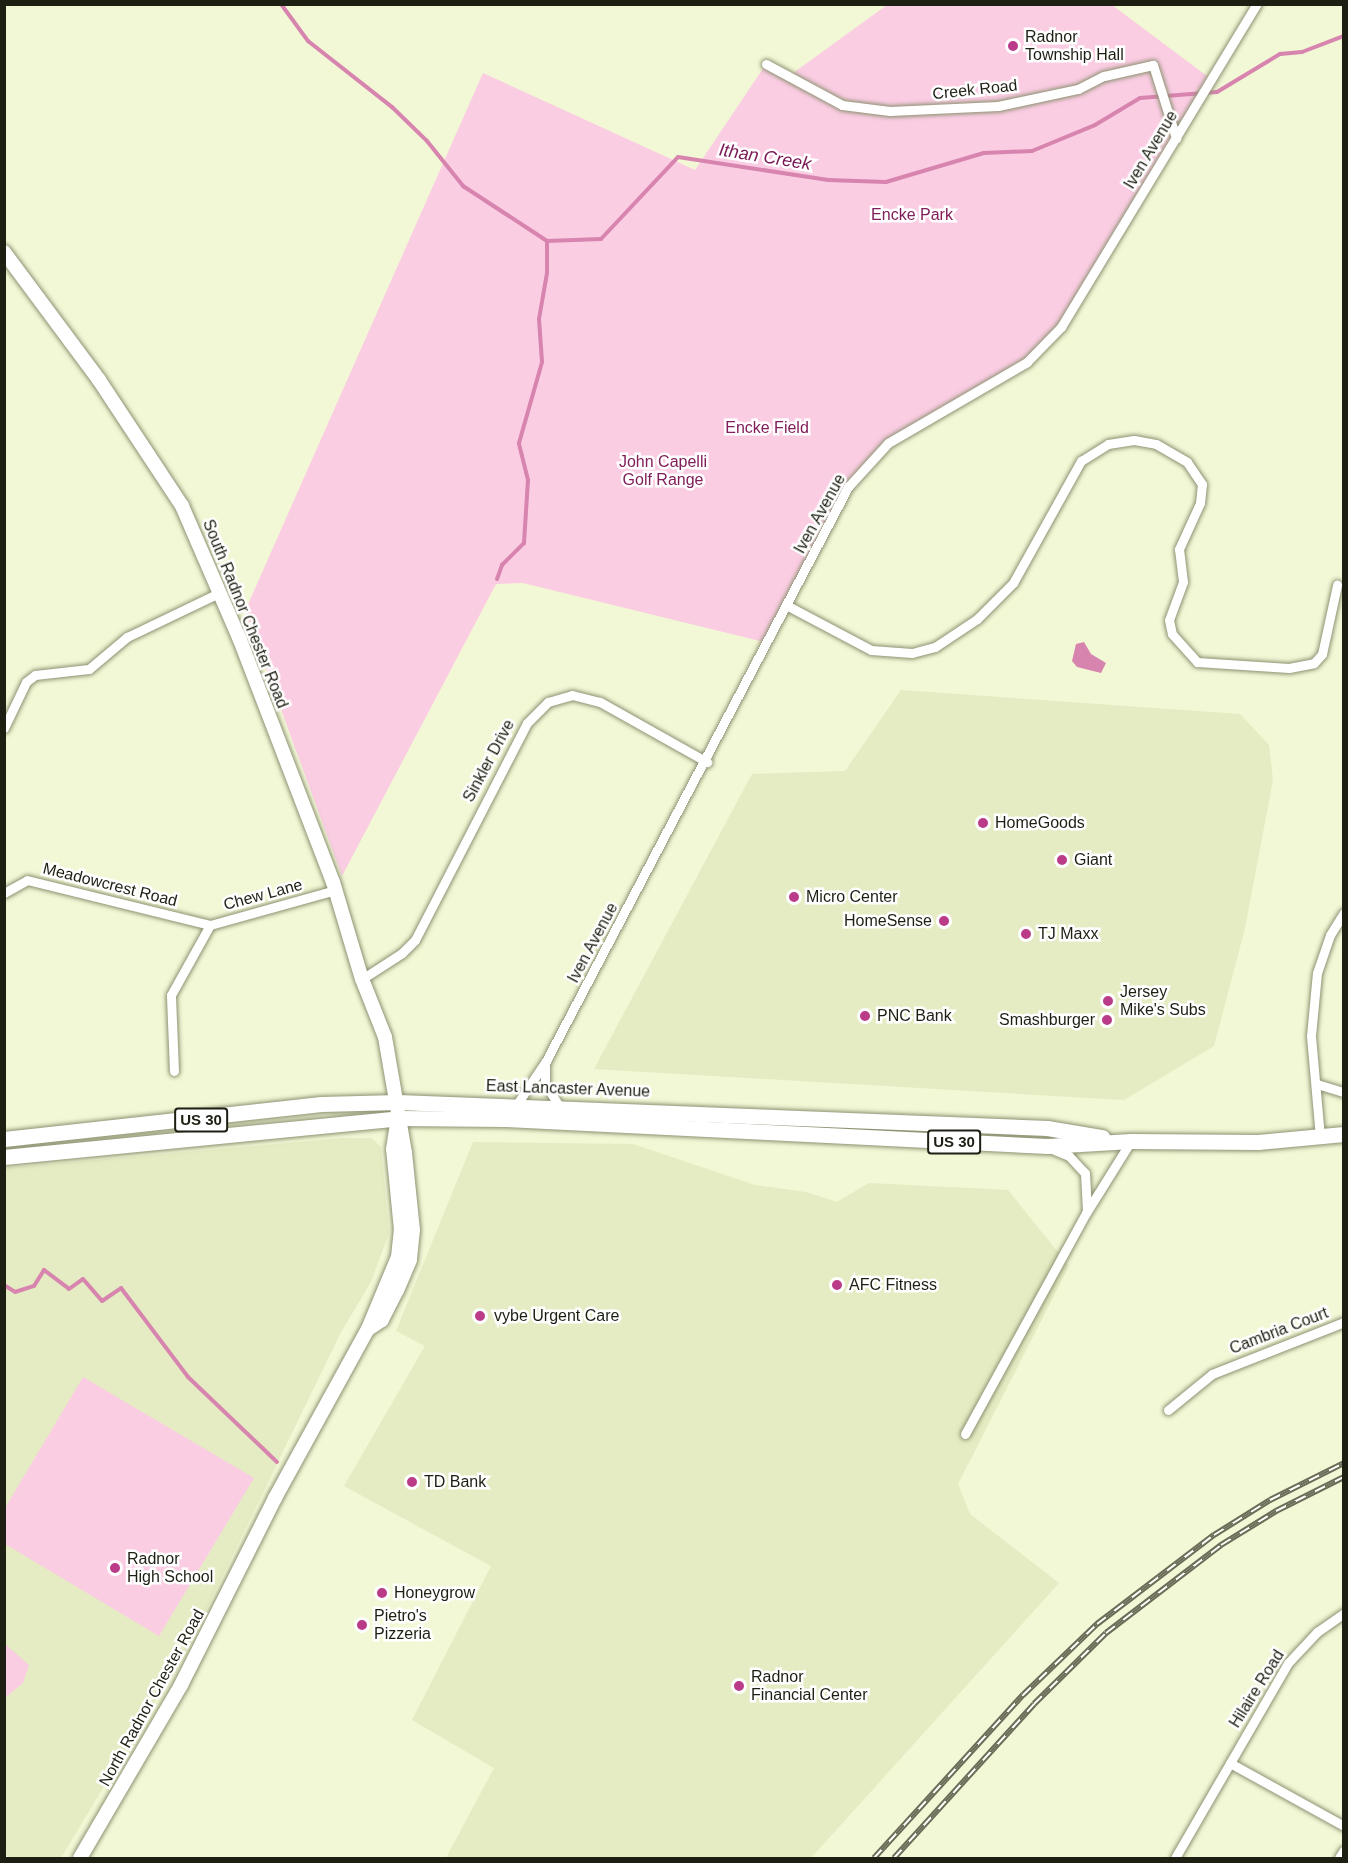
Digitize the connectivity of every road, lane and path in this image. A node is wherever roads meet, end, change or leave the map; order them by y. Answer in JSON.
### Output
{"nodes":[{"id":1,"x":1257,"y":4,"type":"edge"},
{"id":2,"x":766,"y":64,"type":"dead end"},
{"id":3,"x":1176,"y":138,"type":"junction"},
{"id":4,"x":4,"y":252,"type":"edge"},
{"id":5,"x":1337,"y":585,"type":"dead end"},
{"id":6,"x":221,"y":592,"type":"junction"},
{"id":7,"x":788,"y":606,"type":"junction"},
{"id":8,"x":4,"y":728,"type":"edge"},
{"id":9,"x":707,"y":762,"type":"junction"},
{"id":10,"x":335,"y":890,"type":"junction"},
{"id":11,"x":4,"y":893,"type":"edge"},
{"id":12,"x":1344,"y":913,"type":"edge"},
{"id":13,"x":210,"y":925,"type":"junction"},
{"id":14,"x":362,"y":979,"type":"junction"},
{"id":15,"x":546,"y":1061,"type":"junction"},
{"id":16,"x":174,"y":1071,"type":"dead end"},
{"id":17,"x":1317,"y":1084,"type":"junction"},
{"id":18,"x":1344,"y":1092,"type":"edge"},
{"id":19,"x":398,"y":1102,"type":"junction"},
{"id":20,"x":517,"y":1104,"type":"junction"},
{"id":21,"x":559,"y":1106,"type":"junction"},
{"id":22,"x":399,"y":1118,"type":"junction"},
{"id":23,"x":1344,"y":1134,"type":"edge"},
{"id":24,"x":1320,"y":1137,"type":"junction"},
{"id":25,"x":4,"y":1139,"type":"edge"},
{"id":26,"x":1131,"y":1141,"type":"junction"},
{"id":27,"x":1047,"y":1146,"type":"junction"},
{"id":28,"x":4,"y":1157,"type":"edge"},
{"id":29,"x":1086,"y":1213,"type":"junction"},
{"id":30,"x":1344,"y":1322,"type":"edge"},
{"id":31,"x":1168,"y":1410,"type":"dead end"},
{"id":32,"x":965,"y":1434,"type":"dead end"},
{"id":33,"x":1344,"y":1613,"type":"edge"},
{"id":34,"x":1230,"y":1763,"type":"junction"},
{"id":35,"x":1344,"y":1826,"type":"edge"},
{"id":36,"x":1344,"y":1850,"type":"edge"},
{"id":37,"x":81,"y":1858,"type":"edge"},
{"id":38,"x":1175,"y":1858,"type":"edge"},
{"id":39,"x":1339,"y":1858,"type":"edge"}],
"edges":[{"from":1,"to":3,"type":"street","name":"Iven Avenue"},
{"from":2,"to":3,"type":"street","name":"Creek Road"},
{"from":3,"to":7,"type":"street","name":"Iven Avenue"},
{"from":4,"to":6,"type":"main road","name":"South Radnor Chester Road"},
{"from":5,"to":7,"type":"street"},
{"from":6,"to":8,"type":"street"},
{"from":6,"to":10,"type":"main road","name":"South Radnor Chester Road"},
{"from":7,"to":9,"type":"street","name":"Iven Avenue"},
{"from":9,"to":14,"type":"street","name":"Sinkler Drive"},
{"from":9,"to":15,"type":"street","name":"Iven Avenue"},
{"from":10,"to":13,"type":"street","name":"Chew Lane"},
{"from":10,"to":14,"type":"main road","name":"North Radnor Chester Road"},
{"from":11,"to":13,"type":"street","name":"Meadowcrest Road"},
{"from":12,"to":17,"type":"street"},
{"from":13,"to":16,"type":"street","name":"Chew Lane"},
{"from":14,"to":19,"type":"main road","name":"North Radnor Chester Road"},
{"from":15,"to":20,"type":"street","name":"Iven Avenue"},
{"from":15,"to":21,"type":"street"},
{"from":17,"to":18,"type":"street"},
{"from":17,"to":24,"type":"street"},
{"from":19,"to":20,"type":"highway","name":"East Lancaster Avenue","number":"US 30"},
{"from":19,"to":22,"type":"main road","name":"North Radnor Chester Road"},
{"from":19,"to":25,"type":"highway","name":"East Lancaster Avenue","number":"US 30"},
{"from":20,"to":21,"type":"highway","name":"East Lancaster Avenue","number":"US 30"},
{"from":21,"to":26,"type":"highway","name":"East Lancaster Avenue","number":"US 30"},
{"from":22,"to":27,"type":"highway","name":"East Lancaster Avenue","number":"US 30"},
{"from":22,"to":28,"type":"highway","name":"East Lancaster Avenue","number":"US 30"},
{"from":22,"to":37,"type":"main road","name":"North Radnor Chester Road"},
{"from":23,"to":24,"type":"highway","name":"East Lancaster Avenue","number":"US 30"},
{"from":24,"to":26,"type":"highway","name":"East Lancaster Avenue","number":"US 30"},
{"from":26,"to":27,"type":"highway","name":"East Lancaster Avenue","number":"US 30"},
{"from":26,"to":29,"type":"street"},
{"from":27,"to":29,"type":"street"},
{"from":29,"to":32,"type":"street"},
{"from":30,"to":31,"type":"street","name":"Cambria Court"},
{"from":33,"to":34,"type":"street","name":"Hilaire Road"},
{"from":34,"to":35,"type":"street"},
{"from":34,"to":38,"type":"street","name":"Hilaire Road"},
{"from":36,"to":39,"type":"street"}]}
